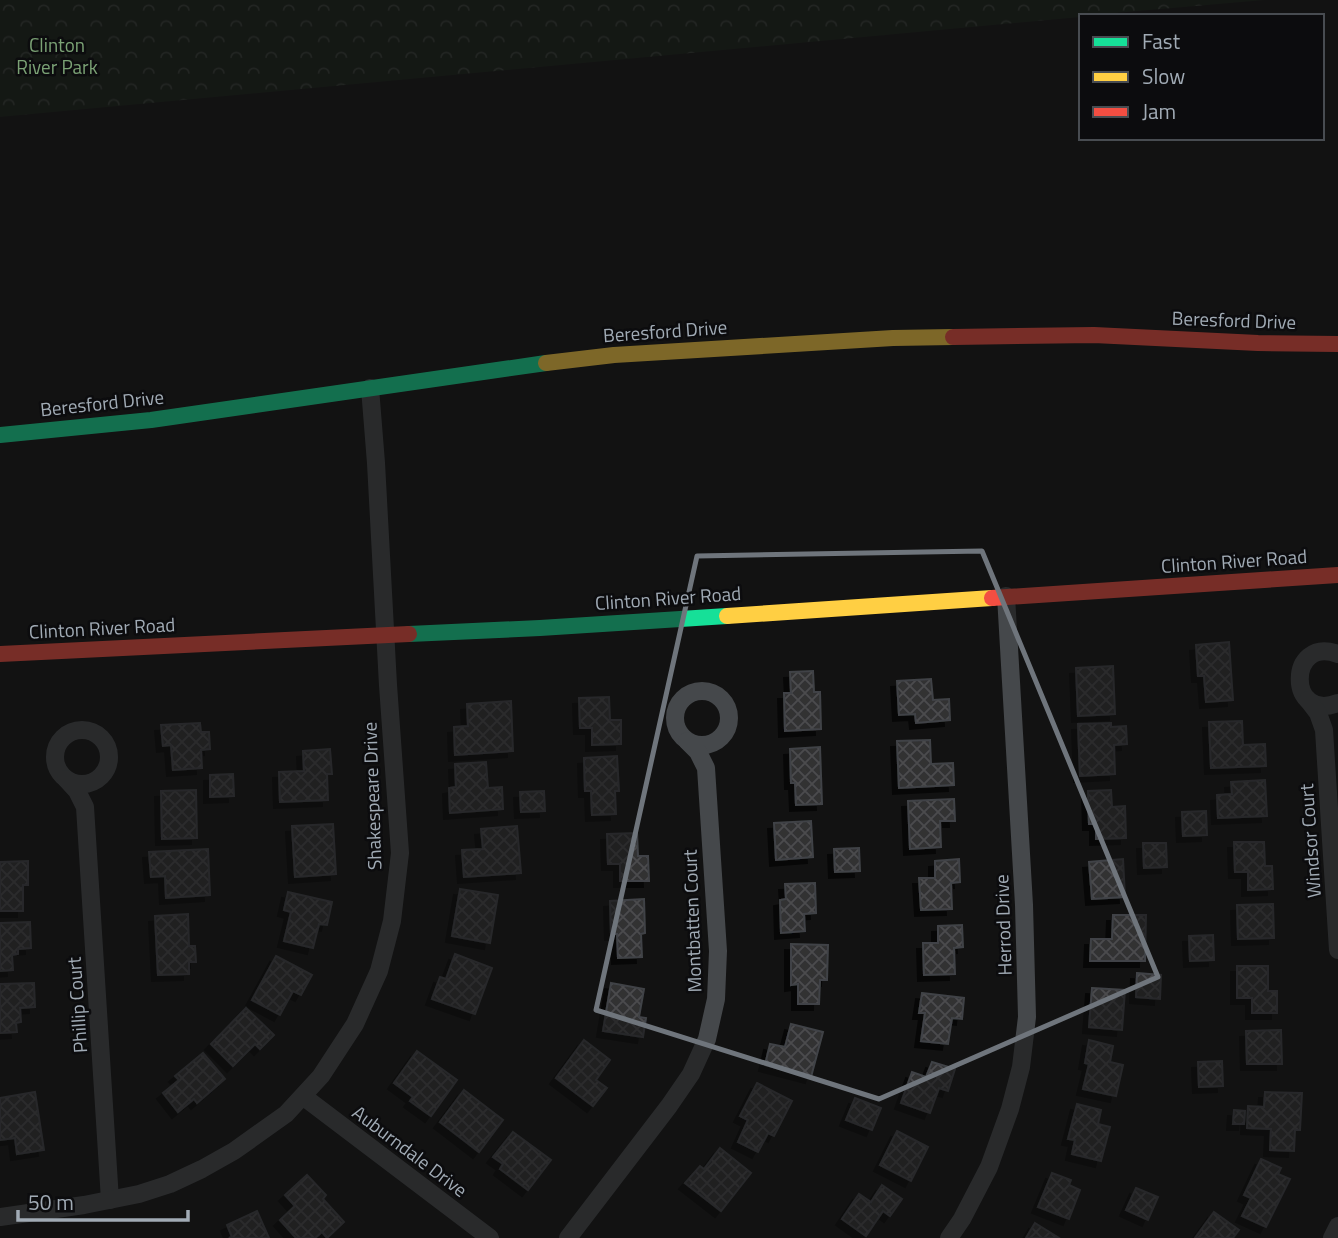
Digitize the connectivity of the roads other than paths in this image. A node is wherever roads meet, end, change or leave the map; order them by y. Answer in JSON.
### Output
{"nodes":[{"id":1,"x":1338,"y":344,"type":"edge"},
{"id":2,"x":370,"y":388,"type":"junction"},
{"id":3,"x":0,"y":435,"type":"edge"},
{"id":4,"x":1338,"y":575,"type":"edge"},
{"id":5,"x":1006,"y":596,"type":"junction"},
{"id":6,"x":385,"y":634,"type":"junction"},
{"id":7,"x":0,"y":654,"type":"edge"},
{"id":8,"x":1338,"y":654,"type":"edge"},
{"id":9,"x":1308,"y":700,"type":"junction"},
{"id":10,"x":1338,"y":705,"type":"edge"},
{"id":11,"x":1324,"y":730,"type":"junction"},
{"id":12,"x":721,"y":737,"type":"junction"},
{"id":13,"x":687,"y":741,"type":"junction"},
{"id":14,"x":706,"y":768,"type":"junction"},
{"id":15,"x":101,"y":777,"type":"junction"},
{"id":16,"x":66,"y":779,"type":"junction"},
{"id":17,"x":85,"y":807,"type":"junction"},
{"id":18,"x":1338,"y":950,"type":"edge"},
{"id":19,"x":304,"y":1097,"type":"junction"},
{"id":20,"x":110,"y":1200,"type":"junction"},
{"id":21,"x":0,"y":1217,"type":"edge"},
{"id":22,"x":1338,"y":1226,"type":"edge"},
{"id":23,"x":490,"y":1238,"type":"edge"},
{"id":24,"x":568,"y":1238,"type":"edge"},
{"id":25,"x":949,"y":1238,"type":"edge"},
{"id":26,"x":1332,"y":1238,"type":"edge"}],
"edges":[{"from":1,"to":2,"type":"street","name":"Beresford Drive"},
{"from":2,"to":3,"type":"street","name":"Beresford Drive"},
{"from":2,"to":6,"type":"street","name":"Shakespeare Drive"},
{"from":4,"to":5,"type":"street","name":"Clinton River Road"},
{"from":5,"to":6,"type":"street","name":"Clinton River Road"},
{"from":5,"to":25,"type":"street","name":"Herrod Drive"},
{"from":6,"to":7,"type":"street","name":"Clinton River Road"},
{"from":6,"to":19,"type":"street","name":"Shakespeare Drive"},
{"from":8,"to":9,"type":"street","name":"Windsor Court"},
{"from":9,"to":10,"type":"street"},
{"from":9,"to":11,"type":"street","name":"Windsor Court"},
{"from":10,"to":11,"type":"street"},
{"from":11,"to":18,"type":"street","name":"Windsor Court"},
{"from":12,"to":13,"type":"street"},
{"from":12,"to":13,"type":"street","name":"Montbatten Court"},
{"from":12,"to":14,"type":"street","name":"Montbatten Court"},
{"from":13,"to":14,"type":"street","name":"Montbatten Court"},
{"from":14,"to":24,"type":"street","name":"Montbatten Court"},
{"from":15,"to":16,"type":"street"},
{"from":15,"to":16,"type":"street"},
{"from":15,"to":17,"type":"street"},
{"from":16,"to":17,"type":"street"},
{"from":17,"to":20,"type":"street","name":"Phillip Court"},
{"from":19,"to":20,"type":"street","name":"Shakespeare Drive"},
{"from":19,"to":23,"type":"street","name":"Auburndale Drive"},
{"from":20,"to":21,"type":"street","name":"Shakespeare Drive"},
{"from":22,"to":26,"type":"street"}]}
